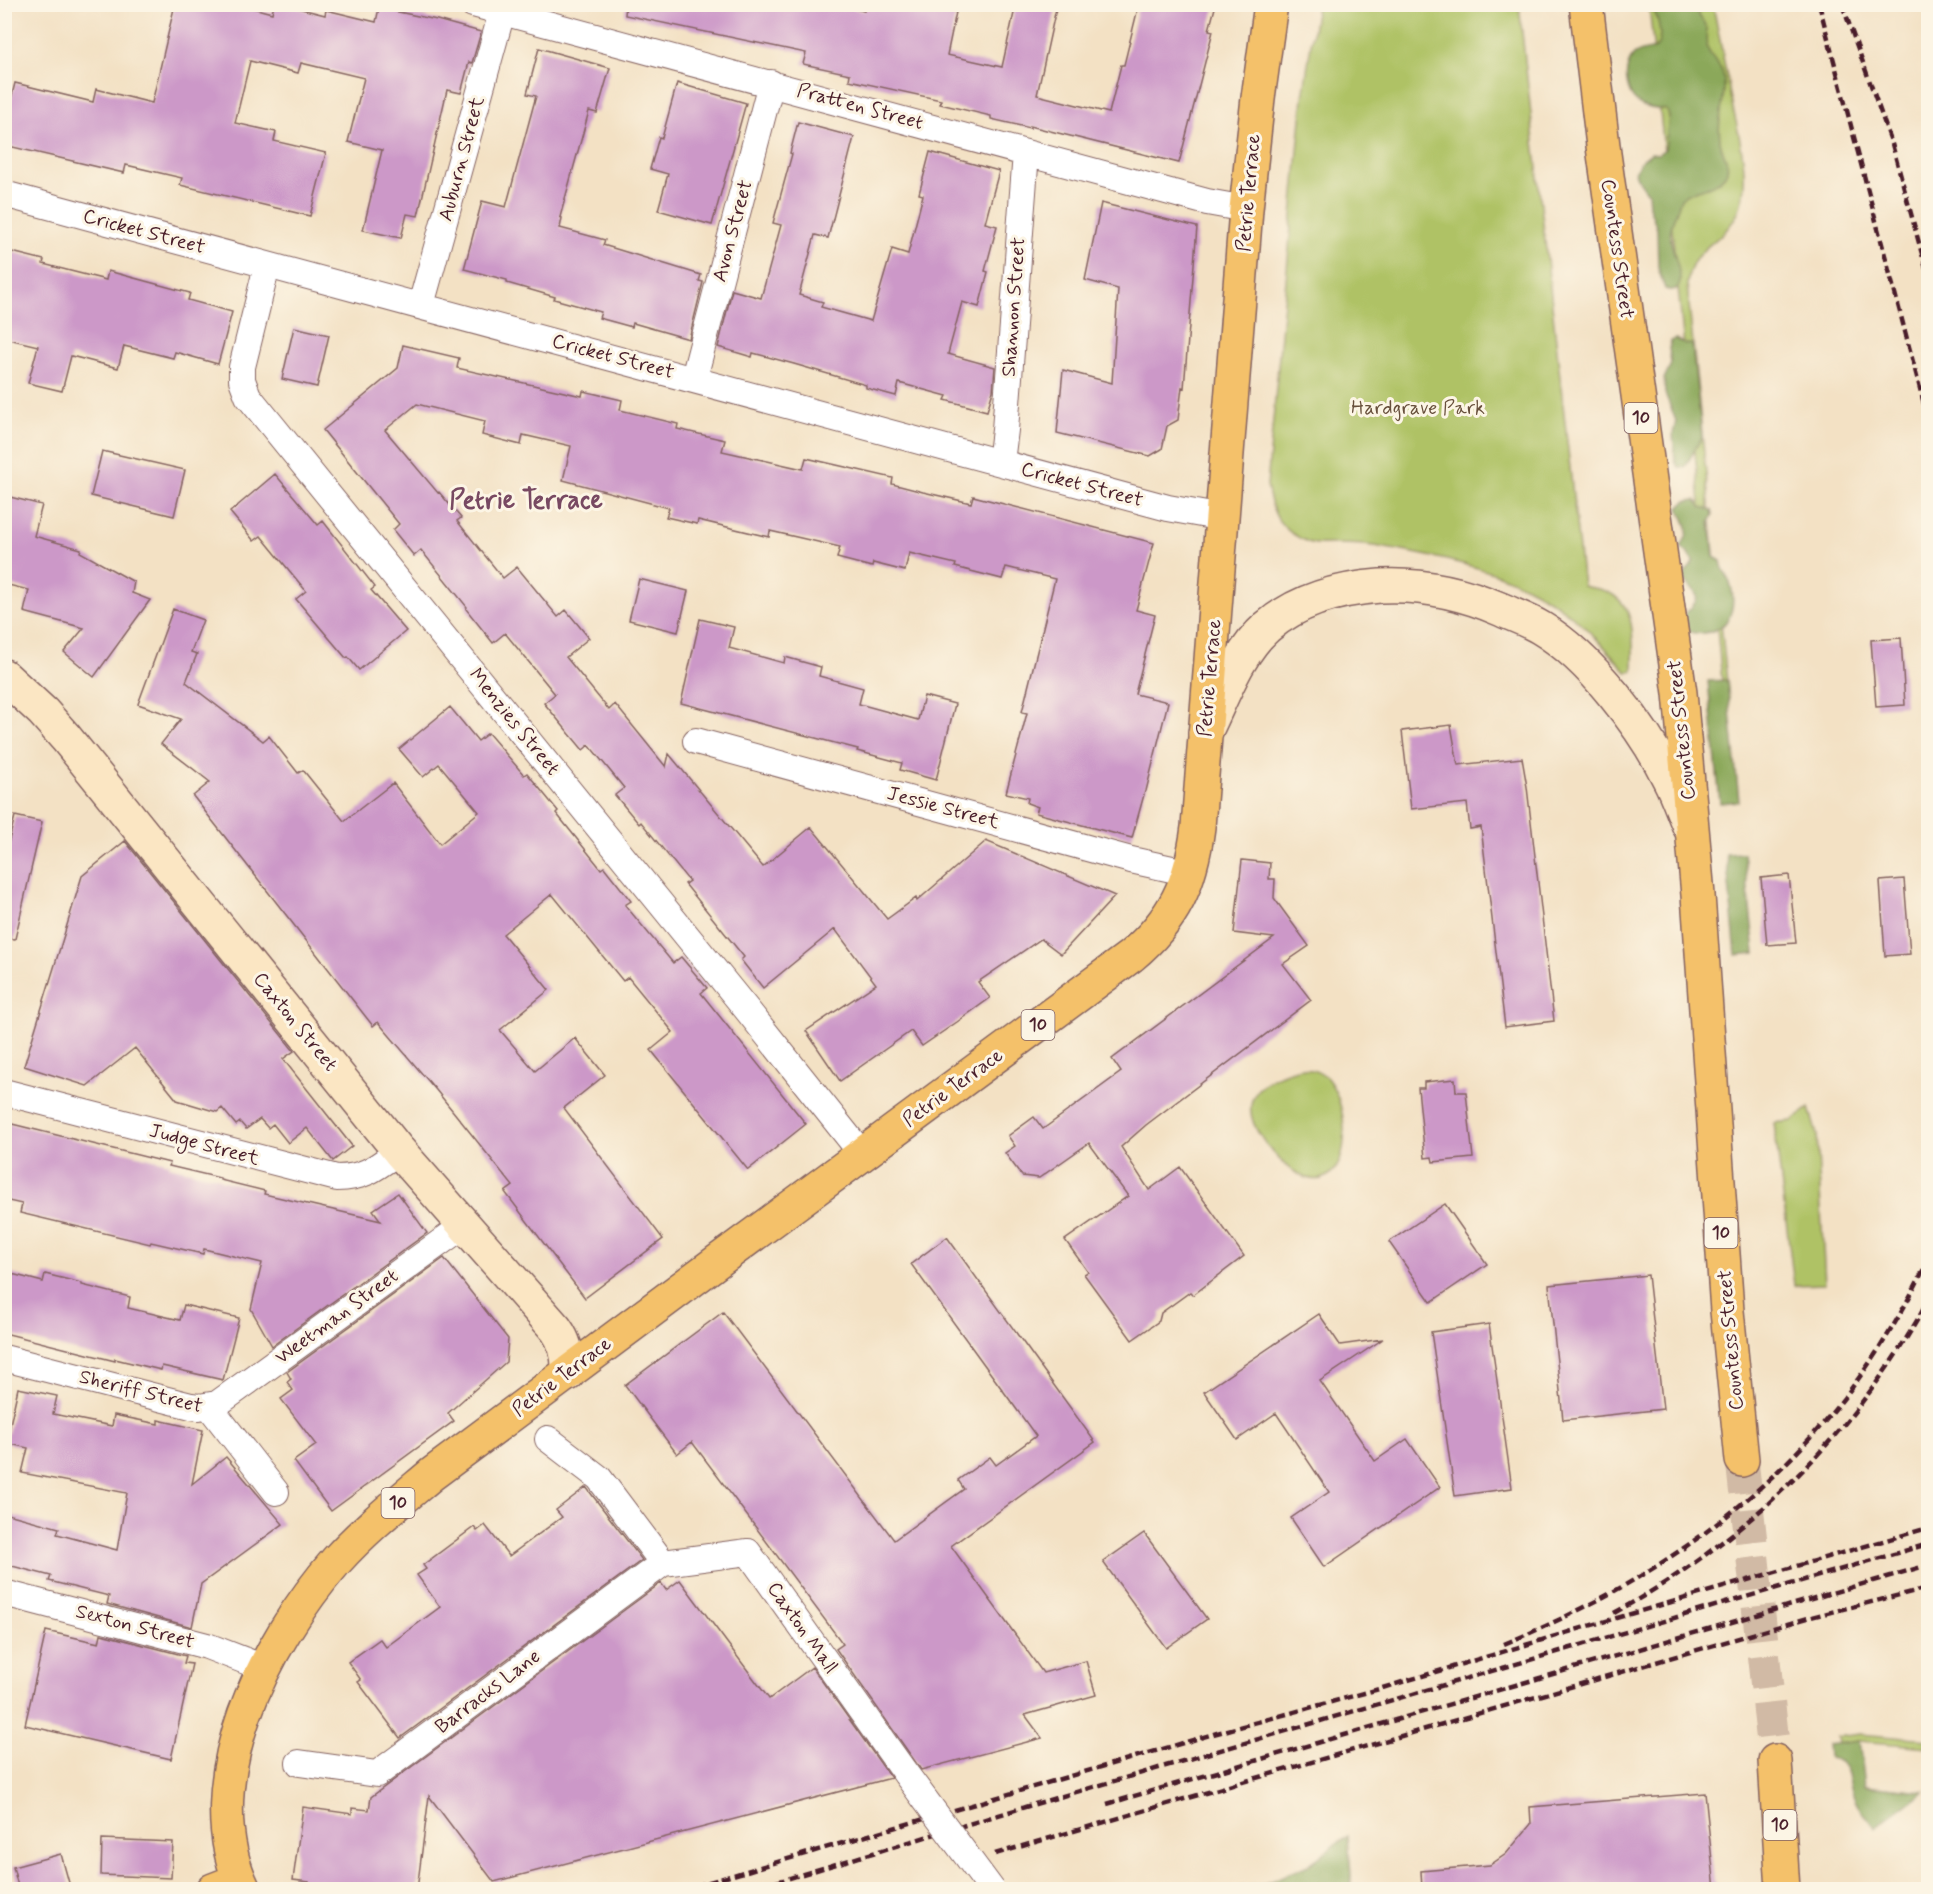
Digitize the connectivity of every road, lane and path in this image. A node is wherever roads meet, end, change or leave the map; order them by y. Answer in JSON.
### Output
{"nodes":[{"id":1,"x":473,"y":4,"type":"edge"},
{"id":2,"x":1271,"y":4,"type":"edge"},
{"id":3,"x":1586,"y":4,"type":"edge"},
{"id":4,"x":502,"y":12,"type":"junction"},
{"id":5,"x":771,"y":83,"type":"junction"},
{"id":6,"x":1026,"y":153,"type":"junction"},
{"id":7,"x":4,"y":194,"type":"edge"},
{"id":8,"x":1246,"y":209,"type":"junction"},
{"id":9,"x":267,"y":266,"type":"junction"},
{"id":10,"x":421,"y":305,"type":"junction"},
{"id":11,"x":694,"y":378,"type":"junction"},
{"id":12,"x":1000,"y":462,"type":"junction"},
{"id":13,"x":1223,"y":518,"type":"junction"},
{"id":14,"x":4,"y":676,"type":"edge"},
{"id":15,"x":1205,"y":733,"type":"junction"},
{"id":16,"x":696,"y":741,"type":"dead end"},
{"id":17,"x":1692,"y":833,"type":"junction"},
{"id":18,"x":1190,"y":873,"type":"junction"},
{"id":19,"x":4,"y":1092,"type":"edge"},
{"id":20,"x":399,"y":1151,"type":"junction"},
{"id":21,"x":863,"y":1155,"type":"junction"},
{"id":22,"x":463,"y":1226,"type":"junction"},
{"id":23,"x":4,"y":1358,"type":"edge"},
{"id":24,"x":568,"y":1374,"type":"junction"},
{"id":25,"x":209,"y":1406,"type":"junction"},
{"id":26,"x":548,"y":1439,"type":"dead end"},
{"id":27,"x":1742,"y":1460,"type":"tunnel mouth"},
{"id":28,"x":276,"y":1492,"type":"dead end"},
{"id":29,"x":663,"y":1563,"type":"junction"},
{"id":30,"x":4,"y":1593,"type":"edge"},
{"id":31,"x":264,"y":1668,"type":"junction"},
{"id":32,"x":1775,"y":1761,"type":"tunnel mouth"},
{"id":33,"x":299,"y":1763,"type":"dead end"},
{"id":34,"x":232,"y":1886,"type":"edge"},
{"id":35,"x":992,"y":1890,"type":"edge"},
{"id":36,"x":1783,"y":1890,"type":"edge"}],
"edges":[{"from":1,"to":4,"type":"street","name":"Pratten Street"},
{"from":2,"to":8,"type":"main road","name":"Petrie Terrace","number":"10"},
{"from":3,"to":17,"type":"main road","name":"Countess Street","number":"10"},
{"from":4,"to":5,"type":"street","name":"Pratten Street"},
{"from":4,"to":10,"type":"street","name":"Auburn Street"},
{"from":5,"to":6,"type":"street","name":"Pratten Street"},
{"from":5,"to":11,"type":"street","name":"Avon Street"},
{"from":6,"to":8,"type":"street","name":"Pratten Street"},
{"from":6,"to":12,"type":"street","name":"Shannon Street"},
{"from":7,"to":9,"type":"street","name":"Cricket Street"},
{"from":8,"to":13,"type":"main road","name":"Petrie Terrace","number":"10"},
{"from":9,"to":10,"type":"street","name":"Cricket Street"},
{"from":9,"to":21,"type":"street","name":"Menzies Street"},
{"from":10,"to":11,"type":"street","name":"Cricket Street"},
{"from":11,"to":12,"type":"street","name":"Cricket Street"},
{"from":12,"to":13,"type":"street","name":"Cricket Street"},
{"from":13,"to":15,"type":"main road","name":"Petrie Terrace","number":"10"},
{"from":14,"to":20,"type":"main road","name":"Caxton Street"},
{"from":15,"to":17,"type":"main road"},
{"from":15,"to":18,"type":"main road","name":"Petrie Terrace","number":"10"},
{"from":16,"to":18,"type":"street","name":"Jessie Street"},
{"from":17,"to":27,"type":"main road","name":"Countess Street","number":"10"},
{"from":18,"to":21,"type":"main road","name":"Petrie Terrace","number":"10"},
{"from":19,"to":20,"type":"street","name":"Judge Street"},
{"from":20,"to":22,"type":"main road","name":"Caxton Street"},
{"from":21,"to":24,"type":"main road","name":"Petrie Terrace","number":"10"},
{"from":22,"to":24,"type":"main road","name":"Caxton Street"},
{"from":22,"to":25,"type":"street","name":"Weetman Street"},
{"from":23,"to":25,"type":"street","name":"Sheriff Street"},
{"from":24,"to":31,"type":"main road","name":"Petrie Terrace","number":"10"},
{"from":25,"to":28,"type":"street","name":"Sheriff Street"},
{"from":26,"to":29,"type":"street"},
{"from":29,"to":33,"type":"street","name":"Barracks Lane"},
{"from":29,"to":35,"type":"street","name":"Caxton Mall","bridge":true},
{"from":30,"to":31,"type":"street","name":"Sexton Street"},
{"from":31,"to":34,"type":"main road","name":"Petrie Terrace","number":"10"},
{"from":32,"to":36,"type":"main road","number":"10"}]}
